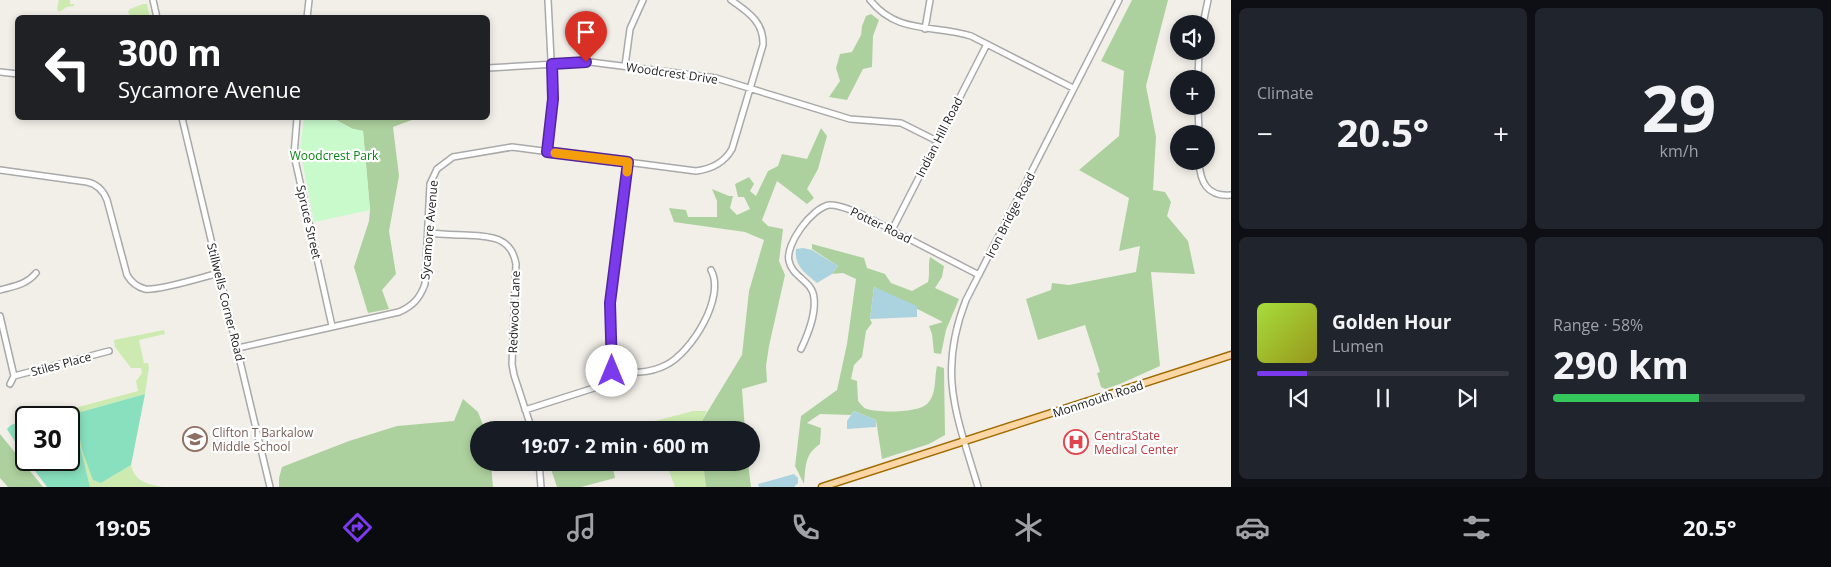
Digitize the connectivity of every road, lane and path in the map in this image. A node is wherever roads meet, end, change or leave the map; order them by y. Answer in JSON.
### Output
{"nodes":[{"id":1,"x":153,"y":0,"type":"edge"},
{"id":2,"x":309,"y":0,"type":"edge"},
{"id":3,"x":548,"y":0,"type":"edge"},
{"id":4,"x":643,"y":0,"type":"edge"},
{"id":5,"x":731,"y":0,"type":"edge"},
{"id":6,"x":870,"y":0,"type":"edge"},
{"id":7,"x":930,"y":0,"type":"edge"},
{"id":8,"x":1119,"y":0,"type":"edge"},
{"id":9,"x":1208,"y":0,"type":"edge"},
{"id":10,"x":156,"y":15,"type":"edge"},
{"id":11,"x":307,"y":15,"type":"edge"},
{"id":12,"x":1205,"y":15,"type":"edge"},
{"id":13,"x":926,"y":29,"type":"junction"},
{"id":14,"x":987,"y":44,"type":"junction"},
{"id":15,"x":552,"y":64,"type":"junction"},
{"id":16,"x":625,"y":66,"type":"junction"},
{"id":17,"x":490,"y":68,"type":"edge"},
{"id":18,"x":0,"y":72,"type":"edge"},
{"id":19,"x":15,"y":74,"type":"edge"},
{"id":20,"x":751,"y":88,"type":"junction"},
{"id":21,"x":1073,"y":88,"type":"junction"},
{"id":22,"x":182,"y":120,"type":"edge"},
{"id":23,"x":297,"y":120,"type":"edge"},
{"id":24,"x":937,"y":141,"type":"junction"},
{"id":25,"x":547,"y":152,"type":"junction"},
{"id":26,"x":628,"y":162,"type":"junction"},
{"id":27,"x":0,"y":170,"type":"edge"},
{"id":28,"x":1200,"y":170,"type":"edge"},
{"id":29,"x":1231,"y":195,"type":"edge"},
{"id":30,"x":892,"y":230,"type":"junction"},
{"id":31,"x":428,"y":233,"type":"junction"},
{"id":32,"x":711,"y":270,"type":"dead end"},
{"id":33,"x":36,"y":273,"type":"dead end"},
{"id":34,"x":219,"y":273,"type":"junction"},
{"id":35,"x":979,"y":275,"type":"junction"},
{"id":36,"x":0,"y":290,"type":"edge"},
{"id":37,"x":0,"y":316,"type":"edge"},
{"id":38,"x":332,"y":326,"type":"junction"},
{"id":39,"x":238,"y":348,"type":"junction"},
{"id":40,"x":801,"y":349,"type":"dead end"},
{"id":41,"x":109,"y":351,"type":"dead end"},
{"id":42,"x":1231,"y":355,"type":"edge"},
{"id":43,"x":612,"y":371,"type":"junction"},
{"id":44,"x":14,"y":376,"type":"junction"},
{"id":45,"x":10,"y":384,"type":"dead end"},
{"id":46,"x":525,"y":410,"type":"junction"},
{"id":47,"x":529,"y":421,"type":"edge"},
{"id":48,"x":964,"y":442,"type":"junction"},
{"id":49,"x":540,"y":471,"type":"edge"},
{"id":50,"x":270,"y":487,"type":"edge"},
{"id":51,"x":541,"y":487,"type":"edge"},
{"id":52,"x":822,"y":487,"type":"edge"},
{"id":53,"x":978,"y":487,"type":"edge"}],
"edges":[{"from":1,"to":10,"type":"street"},
{"from":2,"to":11,"type":"street"},
{"from":3,"to":15,"type":"street"},
{"from":4,"to":16,"type":"street"},
{"from":5,"to":20,"type":"street","name":"Sycamore Avenue"},
{"from":6,"to":13,"type":"street"},
{"from":7,"to":13,"type":"street"},
{"from":8,"to":21,"type":"street","name":"Iron Bridge Road"},
{"from":9,"to":12,"type":"street"},
{"from":13,"to":14,"type":"street"},
{"from":14,"to":21,"type":"street"},
{"from":14,"to":24,"type":"street","name":"Indian Hill Road"},
{"from":15,"to":16,"type":"street","name":"Woodcrest Drive"},
{"from":15,"to":17,"type":"street","name":"Woodcrest Drive"},
{"from":15,"to":25,"type":"street"},
{"from":16,"to":20,"type":"street","name":"Woodcrest Drive"},
{"from":18,"to":19,"type":"street"},
{"from":20,"to":24,"type":"street","name":"Woodcrest Drive"},
{"from":20,"to":26,"type":"street","name":"Sycamore Avenue"},
{"from":21,"to":35,"type":"street","name":"Iron Bridge Road"},
{"from":22,"to":34,"type":"street","name":"Stillwells Corner Road"},
{"from":23,"to":38,"type":"street","name":"Spruce Street"},
{"from":24,"to":30,"type":"street","name":"Indian Hill Road"},
{"from":25,"to":26,"type":"street","name":"Sycamore Avenue"},
{"from":25,"to":31,"type":"street","name":"Sycamore Avenue"},
{"from":26,"to":43,"type":"street"},
{"from":27,"to":34,"type":"street"},
{"from":28,"to":29,"type":"street"},
{"from":30,"to":35,"type":"street","name":"Potter Road"},
{"from":30,"to":40,"type":"street","name":"Potter Road"},
{"from":31,"to":38,"type":"street","name":"Sycamore Avenue"},
{"from":31,"to":46,"type":"street","name":"Redwood Lane"},
{"from":32,"to":43,"type":"street"},
{"from":33,"to":36,"type":"street"},
{"from":34,"to":39,"type":"street","name":"Stillwells Corner Road"},
{"from":35,"to":48,"type":"street","name":"Iron Bridge Road"},
{"from":37,"to":44,"type":"street","name":"Stiles Place"},
{"from":38,"to":39,"type":"street","name":"Sycamore Avenue"},
{"from":39,"to":50,"type":"street","name":"Stillwells Corner Road"},
{"from":41,"to":44,"type":"street","name":"Stiles Place"},
{"from":42,"to":48,"type":"main road","name":"Monmouth Road"},
{"from":43,"to":46,"type":"street"},
{"from":44,"to":45,"type":"street"},
{"from":46,"to":47,"type":"street","name":"Redwood Lane"},
{"from":48,"to":52,"type":"main road","name":"Monmouth Road"},
{"from":48,"to":53,"type":"street","name":"Iron Bridge Road"},
{"from":49,"to":51,"type":"street"}]}
